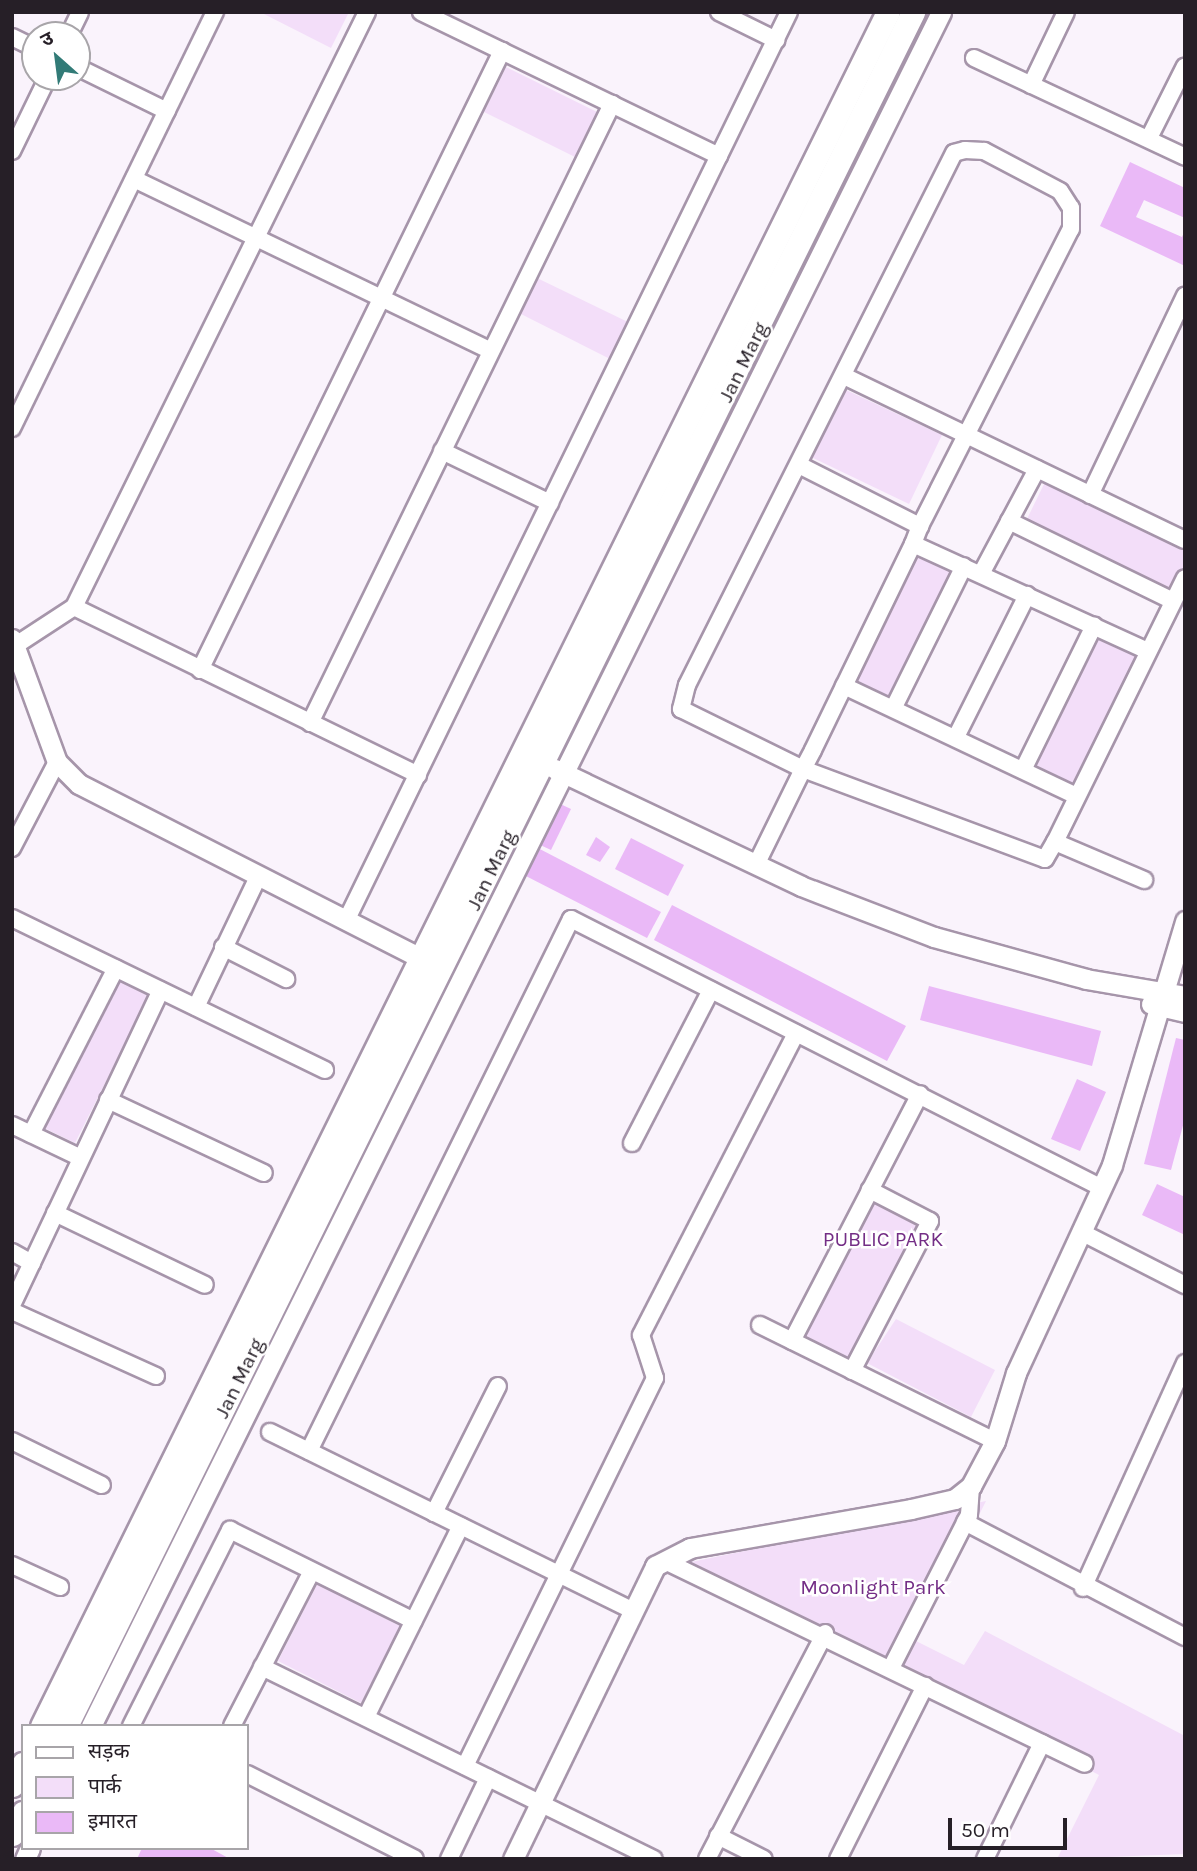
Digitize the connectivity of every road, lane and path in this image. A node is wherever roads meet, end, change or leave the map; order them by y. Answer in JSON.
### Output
{"nodes":[{"id":1,"x":215,"y":12,"type":"edge"},
{"id":2,"x":367,"y":12,"type":"edge"},
{"id":3,"x":421,"y":12,"type":"edge"},
{"id":4,"x":719,"y":12,"type":"edge"},
{"id":5,"x":789,"y":12,"type":"edge"},
{"id":6,"x":888,"y":12,"type":"edge"},
{"id":7,"x":913,"y":12,"type":"edge"},
{"id":8,"x":941,"y":12,"type":"edge"},
{"id":9,"x":1066,"y":12,"type":"edge"},
{"id":10,"x":776,"y":40,"type":"junction"},
{"id":11,"x":502,"y":51,"type":"junction"},
{"id":12,"x":974,"y":58,"type":"dead end"},
{"id":13,"x":1185,"y":66,"type":"edge"},
{"id":14,"x":91,"y":75,"type":"edge"},
{"id":15,"x":1031,"y":85,"type":"junction"},
{"id":16,"x":41,"y":91,"type":"edge"},
{"id":17,"x":612,"y":104,"type":"junction"},
{"id":18,"x":167,"y":111,"type":"junction"},
{"id":19,"x":1149,"y":138,"type":"junction"},
{"id":20,"x":12,"y":150,"type":"edge"},
{"id":21,"x":719,"y":156,"type":"junction"},
{"id":22,"x":1185,"y":157,"type":"edge"},
{"id":23,"x":134,"y":179,"type":"junction"},
{"id":24,"x":257,"y":239,"type":"junction"},
{"id":25,"x":1185,"y":296,"type":"edge"},
{"id":26,"x":381,"y":298,"type":"junction"},
{"id":27,"x":491,"y":351,"type":"junction"},
{"id":28,"x":844,"y":376,"type":"junction"},
{"id":29,"x":12,"y":428,"type":"edge"},
{"id":30,"x":964,"y":437,"type":"junction"},
{"id":31,"x":442,"y":451,"type":"junction"},
{"id":32,"x":799,"y":465,"type":"junction"},
{"id":33,"x":1037,"y":469,"type":"junction"},
{"id":34,"x":1090,"y":495,"type":"junction"},
{"id":35,"x":550,"y":503,"type":"junction"},
{"id":36,"x":1009,"y":521,"type":"junction"},
{"id":37,"x":920,"y":526,"type":"junction"},
{"id":38,"x":1185,"y":540,"type":"edge"},
{"id":39,"x":913,"y":544,"type":"junction"},
{"id":40,"x":964,"y":566,"type":"junction"},
{"id":41,"x":981,"y":574,"type":"junction"},
{"id":42,"x":1185,"y":578,"type":"edge"},
{"id":43,"x":1027,"y":596,"type":"junction"},
{"id":44,"x":1173,"y":601,"type":"junction"},
{"id":45,"x":74,"y":607,"type":"junction"},
{"id":46,"x":1094,"y":626,"type":"junction"},
{"id":47,"x":14,"y":642,"type":"edge"},
{"id":48,"x":1148,"y":651,"type":"junction"},
{"id":49,"x":200,"y":670,"type":"junction"},
{"id":50,"x":844,"y":686,"type":"junction"},
{"id":51,"x":894,"y":708,"type":"junction"},
{"id":52,"x":310,"y":723,"type":"junction"},
{"id":53,"x":956,"y":737,"type":"junction"},
{"id":54,"x":522,"y":754,"type":"junction"},
{"id":55,"x":57,"y":762,"type":"junction"},
{"id":56,"x":544,"y":764,"type":"junction"},
{"id":57,"x":803,"y":769,"type":"junction"},
{"id":58,"x":1023,"y":770,"type":"junction"},
{"id":59,"x":564,"y":774,"type":"junction"},
{"id":60,"x":418,"y":775,"type":"junction"},
{"id":61,"x":1076,"y":795,"type":"junction"},
{"id":62,"x":1055,"y":842,"type":"junction"},
{"id":63,"x":12,"y":848,"type":"edge"},
{"id":64,"x":756,"y":865,"type":"junction"},
{"id":65,"x":258,"y":877,"type":"junction"},
{"id":66,"x":1144,"y":880,"type":"dead end"},
{"id":67,"x":12,"y":918,"type":"edge"},
{"id":68,"x":346,"y":921,"type":"junction"},
{"id":69,"x":1185,"y":921,"type":"edge"},
{"id":70,"x":223,"y":947,"type":"junction"},
{"id":71,"x":432,"y":963,"type":"junction"},
{"id":72,"x":116,"y":968,"type":"junction"},
{"id":73,"x":286,"y":979,"type":"dead end"},
{"id":74,"x":160,"y":990,"type":"junction"},
{"id":75,"x":711,"y":990,"type":"junction"},
{"id":76,"x":1171,"y":999,"type":"edge"},
{"id":77,"x":196,"y":1007,"type":"junction"},
{"id":78,"x":1185,"y":1012,"type":"edge"},
{"id":79,"x":796,"y":1033,"type":"junction"},
{"id":80,"x":325,"y":1070,"type":"dead end"},
{"id":81,"x":920,"y":1094,"type":"junction"},
{"id":82,"x":108,"y":1100,"type":"junction"},
{"id":83,"x":12,"y":1125,"type":"edge"},
{"id":84,"x":31,"y":1134,"type":"junction"},
{"id":85,"x":632,"y":1143,"type":"dead end"},
{"id":86,"x":81,"y":1158,"type":"junction"},
{"id":87,"x":264,"y":1173,"type":"dead end"},
{"id":88,"x":1102,"y":1188,"type":"junction"},
{"id":89,"x":870,"y":1190,"type":"junction"},
{"id":90,"x":55,"y":1213,"type":"junction"},
{"id":91,"x":1081,"y":1232,"type":"junction"},
{"id":92,"x":12,"y":1252,"type":"edge"},
{"id":93,"x":32,"y":1263,"type":"junction"},
{"id":94,"x":205,"y":1285,"type":"dead end"},
{"id":95,"x":1185,"y":1285,"type":"edge"},
{"id":96,"x":12,"y":1305,"type":"edge"},
{"id":97,"x":12,"y":1311,"type":"edge"},
{"id":98,"x":760,"y":1325,"type":"dead end"},
{"id":99,"x":792,"y":1340,"type":"junction"},
{"id":100,"x":1185,"y":1363,"type":"edge"},
{"id":101,"x":852,"y":1371,"type":"junction"},
{"id":102,"x":156,"y":1376,"type":"dead end"},
{"id":103,"x":498,"y":1386,"type":"dead end"},
{"id":104,"x":271,"y":1432,"type":"dead end"},
{"id":105,"x":12,"y":1441,"type":"edge"},
{"id":106,"x":995,"y":1441,"type":"junction"},
{"id":107,"x":309,"y":1451,"type":"junction"},
{"id":108,"x":102,"y":1485,"type":"dead end"},
{"id":109,"x":971,"y":1486,"type":"junction"},
{"id":110,"x":434,"y":1513,"type":"junction"},
{"id":111,"x":965,"y":1522,"type":"junction"},
{"id":112,"x":461,"y":1526,"type":"junction"},
{"id":113,"x":665,"y":1561,"type":"junction"},
{"id":114,"x":12,"y":1565,"type":"edge"},
{"id":115,"x":312,"y":1571,"type":"junction"},
{"id":116,"x":558,"y":1574,"type":"junction"},
{"id":117,"x":60,"y":1587,"type":"dead end"},
{"id":118,"x":1083,"y":1588,"type":"junction"},
{"id":119,"x":633,"y":1611,"type":"junction"},
{"id":120,"x":414,"y":1621,"type":"junction"},
{"id":121,"x":825,"y":1633,"type":"junction"},
{"id":122,"x":1185,"y":1637,"type":"edge"},
{"id":123,"x":262,"y":1667,"type":"junction"},
{"id":124,"x":891,"y":1668,"type":"junction"},
{"id":125,"x":925,"y":1686,"type":"junction"},
{"id":126,"x":366,"y":1717,"type":"junction"},
{"id":127,"x":43,"y":1724,"type":"edge"},
{"id":128,"x":67,"y":1724,"type":"edge"},
{"id":129,"x":92,"y":1724,"type":"edge"},
{"id":130,"x":132,"y":1724,"type":"edge"},
{"id":131,"x":233,"y":1724,"type":"edge"},
{"id":132,"x":1042,"y":1743,"type":"junction"},
{"id":133,"x":1085,"y":1764,"type":"dead end"},
{"id":134,"x":465,"y":1766,"type":"junction"},
{"id":135,"x":21,"y":1768,"type":"edge"},
{"id":136,"x":248,"y":1775,"type":"edge"},
{"id":137,"x":488,"y":1778,"type":"junction"},
{"id":138,"x":12,"y":1785,"type":"edge"},
{"id":139,"x":540,"y":1804,"type":"junction"},
{"id":140,"x":21,"y":1817,"type":"edge"},
{"id":141,"x":12,"y":1834,"type":"edge"},
{"id":142,"x":718,"y":1836,"type":"junction"},
{"id":143,"x":415,"y":1859,"type":"edge"},
{"id":144,"x":449,"y":1859,"type":"edge"},
{"id":145,"x":513,"y":1859,"type":"edge"},
{"id":146,"x":654,"y":1859,"type":"edge"},
{"id":147,"x":707,"y":1859,"type":"edge"},
{"id":148,"x":764,"y":1859,"type":"edge"},
{"id":149,"x":838,"y":1859,"type":"edge"},
{"id":150,"x":985,"y":1859,"type":"edge"}],
"edges":[{"from":1,"to":18,"type":"street"},
{"from":2,"to":24,"type":"street"},
{"from":3,"to":11,"type":"street"},
{"from":4,"to":10,"type":"street"},
{"from":5,"to":10,"type":"street"},
{"from":6,"to":54,"type":"main road","name":"Jan Marg"},
{"from":7,"to":56,"type":"main road","name":"Jan Marg"},
{"from":8,"to":59,"type":"street"},
{"from":9,"to":15,"type":"street"},
{"from":10,"to":21,"type":"street"},
{"from":11,"to":17,"type":"street"},
{"from":11,"to":26,"type":"street"},
{"from":12,"to":15,"type":"street"},
{"from":13,"to":19,"type":"street"},
{"from":14,"to":18,"type":"street"},
{"from":15,"to":19,"type":"street"},
{"from":16,"to":20,"type":"street"},
{"from":17,"to":21,"type":"street"},
{"from":17,"to":27,"type":"street"},
{"from":18,"to":23,"type":"street"},
{"from":19,"to":22,"type":"street"},
{"from":21,"to":35,"type":"street"},
{"from":23,"to":24,"type":"street"},
{"from":23,"to":29,"type":"street"},
{"from":24,"to":26,"type":"street"},
{"from":24,"to":45,"type":"street"},
{"from":25,"to":34,"type":"street"},
{"from":26,"to":27,"type":"street"},
{"from":26,"to":49,"type":"street"},
{"from":27,"to":31,"type":"street"},
{"from":28,"to":30,"type":"street"},
{"from":28,"to":30,"type":"street"},
{"from":28,"to":32,"type":"street"},
{"from":30,"to":33,"type":"street"},
{"from":30,"to":37,"type":"street"},
{"from":31,"to":35,"type":"street"},
{"from":31,"to":52,"type":"street"},
{"from":32,"to":37,"type":"street"},
{"from":32,"to":57,"type":"street"},
{"from":33,"to":34,"type":"street"},
{"from":33,"to":36,"type":"street"},
{"from":34,"to":38,"type":"street"},
{"from":35,"to":60,"type":"street"},
{"from":36,"to":41,"type":"street"},
{"from":36,"to":44,"type":"street"},
{"from":37,"to":39,"type":"street"},
{"from":39,"to":40,"type":"street"},
{"from":39,"to":50,"type":"street"},
{"from":40,"to":41,"type":"street"},
{"from":40,"to":51,"type":"street"},
{"from":41,"to":43,"type":"street"},
{"from":42,"to":44,"type":"street"},
{"from":43,"to":46,"type":"street"},
{"from":43,"to":53,"type":"street"},
{"from":44,"to":48,"type":"street"},
{"from":45,"to":47,"type":"street"},
{"from":45,"to":49,"type":"street"},
{"from":46,"to":48,"type":"street"},
{"from":46,"to":58,"type":"street"},
{"from":47,"to":55,"type":"street"},
{"from":48,"to":61,"type":"street"},
{"from":49,"to":52,"type":"street"},
{"from":50,"to":51,"type":"street"},
{"from":50,"to":57,"type":"street"},
{"from":51,"to":53,"type":"street"},
{"from":52,"to":60,"type":"street"},
{"from":53,"to":58,"type":"street"},
{"from":54,"to":56,"type":"street"},
{"from":54,"to":71,"type":"main road","name":"Jan Marg"},
{"from":55,"to":63,"type":"street"},
{"from":55,"to":65,"type":"street"},
{"from":56,"to":59,"type":"street"},
{"from":56,"to":71,"type":"main road","name":"Jan Marg"},
{"from":57,"to":62,"type":"street"},
{"from":57,"to":64,"type":"street"},
{"from":58,"to":61,"type":"street"},
{"from":59,"to":64,"type":"street"},
{"from":59,"to":129,"type":"street"},
{"from":60,"to":68,"type":"street"},
{"from":61,"to":62,"type":"street"},
{"from":62,"to":66,"type":"street"},
{"from":64,"to":76,"type":"street"},
{"from":65,"to":68,"type":"street"},
{"from":65,"to":70,"type":"street"},
{"from":67,"to":72,"type":"street"},
{"from":68,"to":71,"type":"street"},
{"from":69,"to":76,"type":"street"},
{"from":70,"to":73,"type":"street"},
{"from":70,"to":77,"type":"street"},
{"from":71,"to":127,"type":"main road","name":"Jan Marg"},
{"from":71,"to":128,"type":"main road","name":"Jan Marg"},
{"from":72,"to":74,"type":"street"},
{"from":72,"to":84,"type":"street"},
{"from":74,"to":77,"type":"street"},
{"from":74,"to":82,"type":"street"},
{"from":75,"to":79,"type":"street"},
{"from":75,"to":85,"type":"street"},
{"from":75,"to":107,"type":"street"},
{"from":76,"to":78,"type":"street"},
{"from":76,"to":88,"type":"street"},
{"from":77,"to":80,"type":"street"},
{"from":79,"to":81,"type":"street"},
{"from":79,"to":116,"type":"street"},
{"from":81,"to":88,"type":"street"},
{"from":81,"to":89,"type":"street"},
{"from":82,"to":86,"type":"street"},
{"from":82,"to":87,"type":"street"},
{"from":83,"to":84,"type":"street"},
{"from":84,"to":86,"type":"street"},
{"from":86,"to":90,"type":"street"},
{"from":88,"to":91,"type":"street"},
{"from":89,"to":99,"type":"street"},
{"from":89,"to":101,"type":"street"},
{"from":90,"to":93,"type":"street"},
{"from":90,"to":94,"type":"street"},
{"from":91,"to":95,"type":"street"},
{"from":91,"to":106,"type":"street"},
{"from":92,"to":93,"type":"street"},
{"from":93,"to":96,"type":"street"},
{"from":97,"to":102,"type":"street"},
{"from":98,"to":99,"type":"street"},
{"from":99,"to":101,"type":"street"},
{"from":100,"to":118,"type":"street"},
{"from":101,"to":106,"type":"street"},
{"from":103,"to":110,"type":"street"},
{"from":104,"to":107,"type":"street"},
{"from":105,"to":108,"type":"street"},
{"from":106,"to":109,"type":"street"},
{"from":107,"to":110,"type":"street"},
{"from":109,"to":111,"type":"street"},
{"from":109,"to":113,"type":"street"},
{"from":110,"to":112,"type":"street"},
{"from":111,"to":118,"type":"street"},
{"from":111,"to":124,"type":"street"},
{"from":112,"to":116,"type":"street"},
{"from":112,"to":120,"type":"street"},
{"from":113,"to":119,"type":"street"},
{"from":113,"to":121,"type":"street"},
{"from":114,"to":117,"type":"street"},
{"from":115,"to":120,"type":"street"},
{"from":115,"to":123,"type":"street"},
{"from":115,"to":130,"type":"street"},
{"from":116,"to":119,"type":"street"},
{"from":116,"to":134,"type":"street"},
{"from":118,"to":122,"type":"street"},
{"from":119,"to":139,"type":"street"},
{"from":120,"to":126,"type":"street"},
{"from":121,"to":124,"type":"street"},
{"from":121,"to":142,"type":"street"},
{"from":123,"to":126,"type":"street"},
{"from":123,"to":131,"type":"street"},
{"from":124,"to":125,"type":"street"},
{"from":125,"to":132,"type":"street"},
{"from":125,"to":149,"type":"street"},
{"from":126,"to":134,"type":"street"},
{"from":132,"to":133,"type":"street"},
{"from":132,"to":150,"type":"street"},
{"from":134,"to":137,"type":"street"},
{"from":135,"to":138,"type":"main road"},
{"from":136,"to":143,"type":"street"},
{"from":137,"to":139,"type":"street"},
{"from":137,"to":144,"type":"street"},
{"from":139,"to":145,"type":"street"},
{"from":139,"to":146,"type":"street"},
{"from":140,"to":141,"type":"main road"},
{"from":142,"to":147,"type":"street"},
{"from":142,"to":148,"type":"street"}]}
